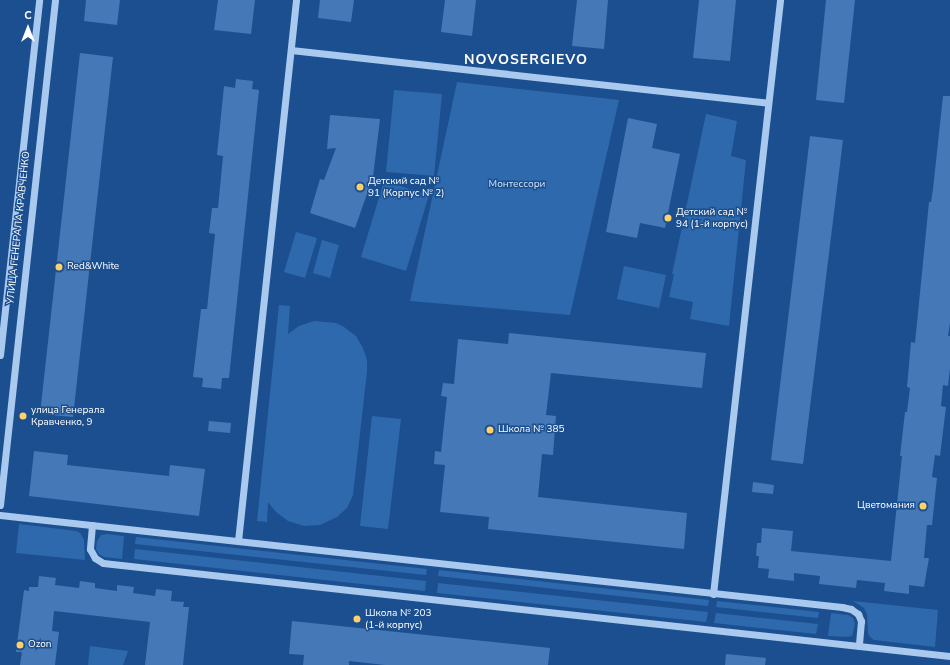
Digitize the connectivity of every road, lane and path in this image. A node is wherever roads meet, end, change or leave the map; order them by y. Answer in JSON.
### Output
{"nodes":[{"id":1,"x":39,"y":0,"type":"edge"},
{"id":2,"x":55,"y":0,"type":"edge"},
{"id":3,"x":296,"y":0,"type":"edge"},
{"id":4,"x":780,"y":0,"type":"edge"},
{"id":5,"x":291,"y":50,"type":"junction"},
{"id":6,"x":768,"y":103,"type":"junction"},
{"id":7,"x":0,"y":355,"type":"edge"},
{"id":8,"x":0,"y":506,"type":"edge"},
{"id":9,"x":0,"y":515,"type":"edge"},
{"id":10,"x":92,"y":525,"type":"junction"},
{"id":11,"x":238,"y":541,"type":"junction"},
{"id":12,"x":713,"y":594,"type":"junction"},
{"id":13,"x":859,"y":646,"type":"junction"},
{"id":14,"x":950,"y":656,"type":"edge"}],
"edges":[{"from":1,"to":7,"type":"street","name":"УЛИЦА ГЕНЕРАЛА КРАВЧЕНКО"},
{"from":2,"to":8,"type":"street","name":"УЛИЦА ГЕНЕРАЛА КРАВЧЕНКО"},
{"from":3,"to":5,"type":"street"},
{"from":4,"to":6,"type":"street"},
{"from":5,"to":6,"type":"street"},
{"from":5,"to":11,"type":"street"},
{"from":6,"to":12,"type":"street"},
{"from":9,"to":10,"type":"street"},
{"from":10,"to":11,"type":"street"},
{"from":10,"to":13,"type":"street"},
{"from":11,"to":12,"type":"street"},
{"from":12,"to":13,"type":"street"},
{"from":13,"to":14,"type":"street"}]}
